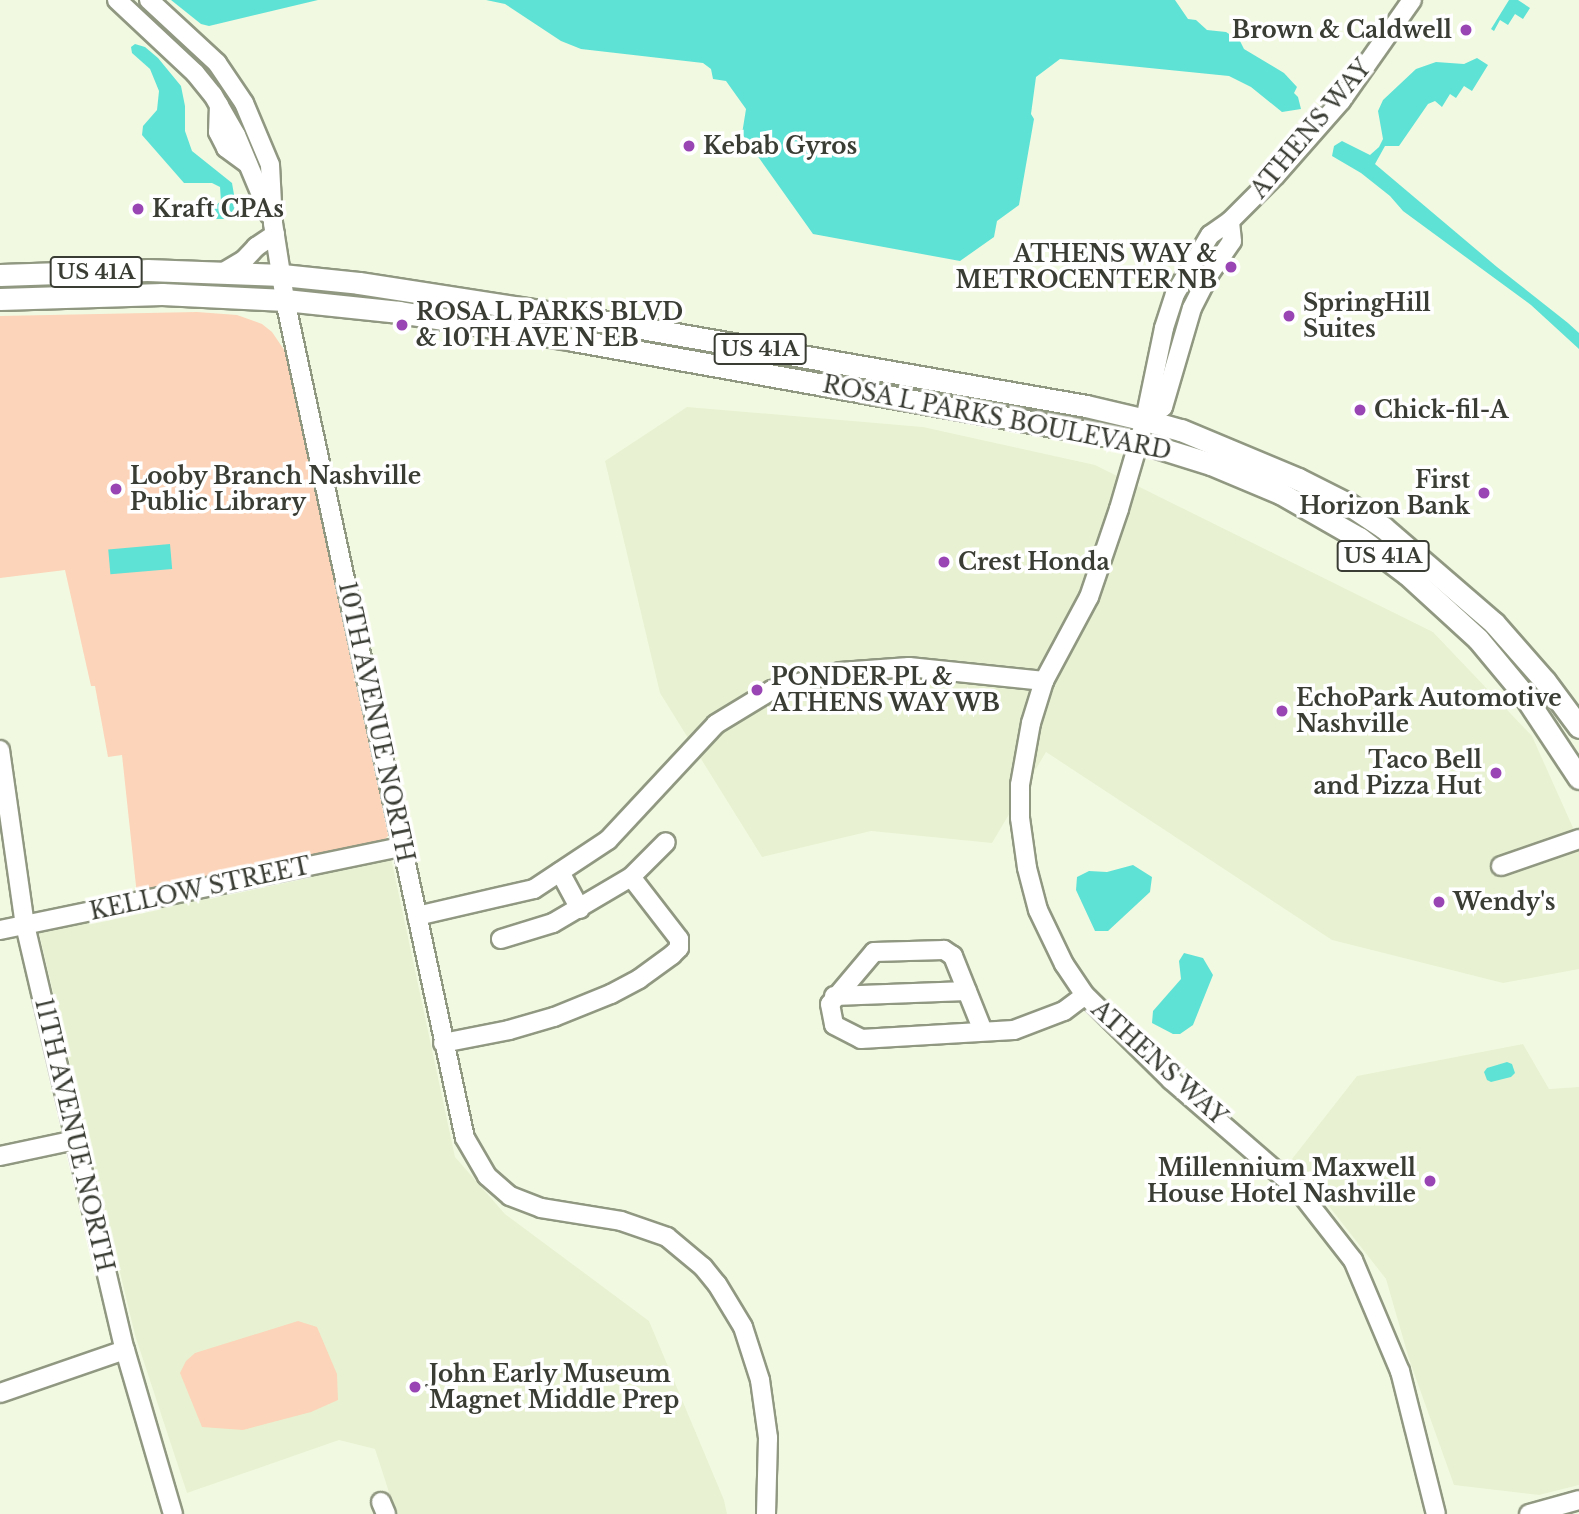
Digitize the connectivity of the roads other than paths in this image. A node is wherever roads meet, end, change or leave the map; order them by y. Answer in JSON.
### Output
{"nodes":[{"id":1,"x":117,"y":0,"type":"edge"},
{"id":2,"x":149,"y":0,"type":"edge"},
{"id":3,"x":1412,"y":0,"type":"edge"},
{"id":4,"x":274,"y":229,"type":"junction"},
{"id":5,"x":222,"y":273,"type":"junction"},
{"id":6,"x":0,"y":275,"type":"edge"},
{"id":7,"x":282,"y":275,"type":"junction"},
{"id":8,"x":0,"y":299,"type":"edge"},
{"id":9,"x":285,"y":300,"type":"junction"},
{"id":10,"x":1145,"y":420,"type":"junction"},
{"id":11,"x":1137,"y":441,"type":"junction"},
{"id":12,"x":1044,"y":681,"type":"junction"},
{"id":13,"x":1579,"y":726,"type":"edge"},
{"id":14,"x":0,"y":750,"type":"edge"},
{"id":15,"x":1579,"y":778,"type":"edge"},
{"id":16,"x":1579,"y":839,"type":"edge"},
{"id":17,"x":666,"y":842,"type":"dead end"},
{"id":18,"x":401,"y":846,"type":"junction"},
{"id":19,"x":1502,"y":866,"type":"dead end"},
{"id":20,"x":560,"y":872,"type":"junction"},
{"id":21,"x":631,"y":877,"type":"junction"},
{"id":22,"x":580,"y":909,"type":"junction"},
{"id":23,"x":417,"y":916,"type":"junction"},
{"id":24,"x":25,"y":925,"type":"junction"},
{"id":25,"x":0,"y":930,"type":"edge"},
{"id":26,"x":501,"y":939,"type":"dead end"},
{"id":27,"x":967,"y":991,"type":"junction"},
{"id":28,"x":1085,"y":995,"type":"junction"},
{"id":29,"x":834,"y":996,"type":"junction"},
{"id":30,"x":983,"y":1031,"type":"junction"},
{"id":31,"x":443,"y":1043,"type":"junction"},
{"id":32,"x":75,"y":1140,"type":"junction"},
{"id":33,"x":0,"y":1156,"type":"edge"},
{"id":34,"x":125,"y":1350,"type":"junction"},
{"id":35,"x":0,"y":1393,"type":"edge"},
{"id":36,"x":1579,"y":1500,"type":"edge"},
{"id":37,"x":173,"y":1514,"type":"edge"},
{"id":38,"x":766,"y":1514,"type":"edge"},
{"id":39,"x":1436,"y":1514,"type":"edge"},
{"id":40,"x":1529,"y":1514,"type":"edge"}],
"edges":[{"from":1,"to":4,"type":"street"},
{"from":2,"to":4,"type":"street"},
{"from":3,"to":10,"type":"street","name":"ATHENS WAY"},
{"from":4,"to":5,"type":"street"},
{"from":4,"to":7,"type":"street","name":"10TH AVENUE NORTH"},
{"from":5,"to":6,"type":"main road","name":"ROSA L PARKS BOULEVARD","number":"US 41A"},
{"from":5,"to":7,"type":"main road","name":"ROSA L PARKS BOULEVARD","number":"US 41A"},
{"from":7,"to":9,"type":"street","name":"10TH AVENUE NORTH"},
{"from":7,"to":10,"type":"main road","name":"ROSA L PARKS BOULEVARD","number":"US 41A"},
{"from":8,"to":9,"type":"main road","name":"ROSA L PARKS BOULEVARD","number":"US 41A"},
{"from":9,"to":11,"type":"main road","name":"ROSA L PARKS BOULEVARD","number":"US 41A"},
{"from":9,"to":18,"type":"street","name":"10TH AVENUE NORTH"},
{"from":10,"to":11,"type":"street","name":"ATHENS WAY"},
{"from":10,"to":13,"type":"main road","name":"ROSA L PARKS BOULEVARD","number":"US 41A"},
{"from":11,"to":12,"type":"street","name":"ATHENS WAY"},
{"from":11,"to":15,"type":"main road","name":"ROSA L PARKS BOULEVARD","number":"US 41A"},
{"from":12,"to":20,"type":"street"},
{"from":12,"to":28,"type":"street","name":"ATHENS WAY"},
{"from":14,"to":24,"type":"street","name":"11TH AVENUE NORTH"},
{"from":16,"to":19,"type":"street"},
{"from":17,"to":21,"type":"street"},
{"from":18,"to":23,"type":"street","name":"10TH AVENUE NORTH"},
{"from":18,"to":24,"type":"street","name":"KELLOW STREET"},
{"from":20,"to":22,"type":"street"},
{"from":20,"to":23,"type":"street"},
{"from":21,"to":22,"type":"street"},
{"from":21,"to":31,"type":"street"},
{"from":22,"to":26,"type":"street"},
{"from":23,"to":31,"type":"street","name":"10TH AVENUE NORTH"},
{"from":24,"to":25,"type":"street","name":"KELLOW STREET"},
{"from":24,"to":32,"type":"street","name":"11TH AVENUE NORTH"},
{"from":27,"to":29,"type":"street"},
{"from":27,"to":29,"type":"street"},
{"from":27,"to":30,"type":"street"},
{"from":28,"to":30,"type":"street"},
{"from":28,"to":39,"type":"street","name":"ATHENS WAY"},
{"from":29,"to":30,"type":"street"},
{"from":31,"to":38,"type":"street","name":"10TH AVENUE NORTH"},
{"from":32,"to":33,"type":"street"},
{"from":32,"to":34,"type":"street","name":"11TH AVENUE NORTH"},
{"from":34,"to":35,"type":"street"},
{"from":34,"to":37,"type":"street","name":"11TH AVENUE NORTH"},
{"from":36,"to":40,"type":"street"}]}
